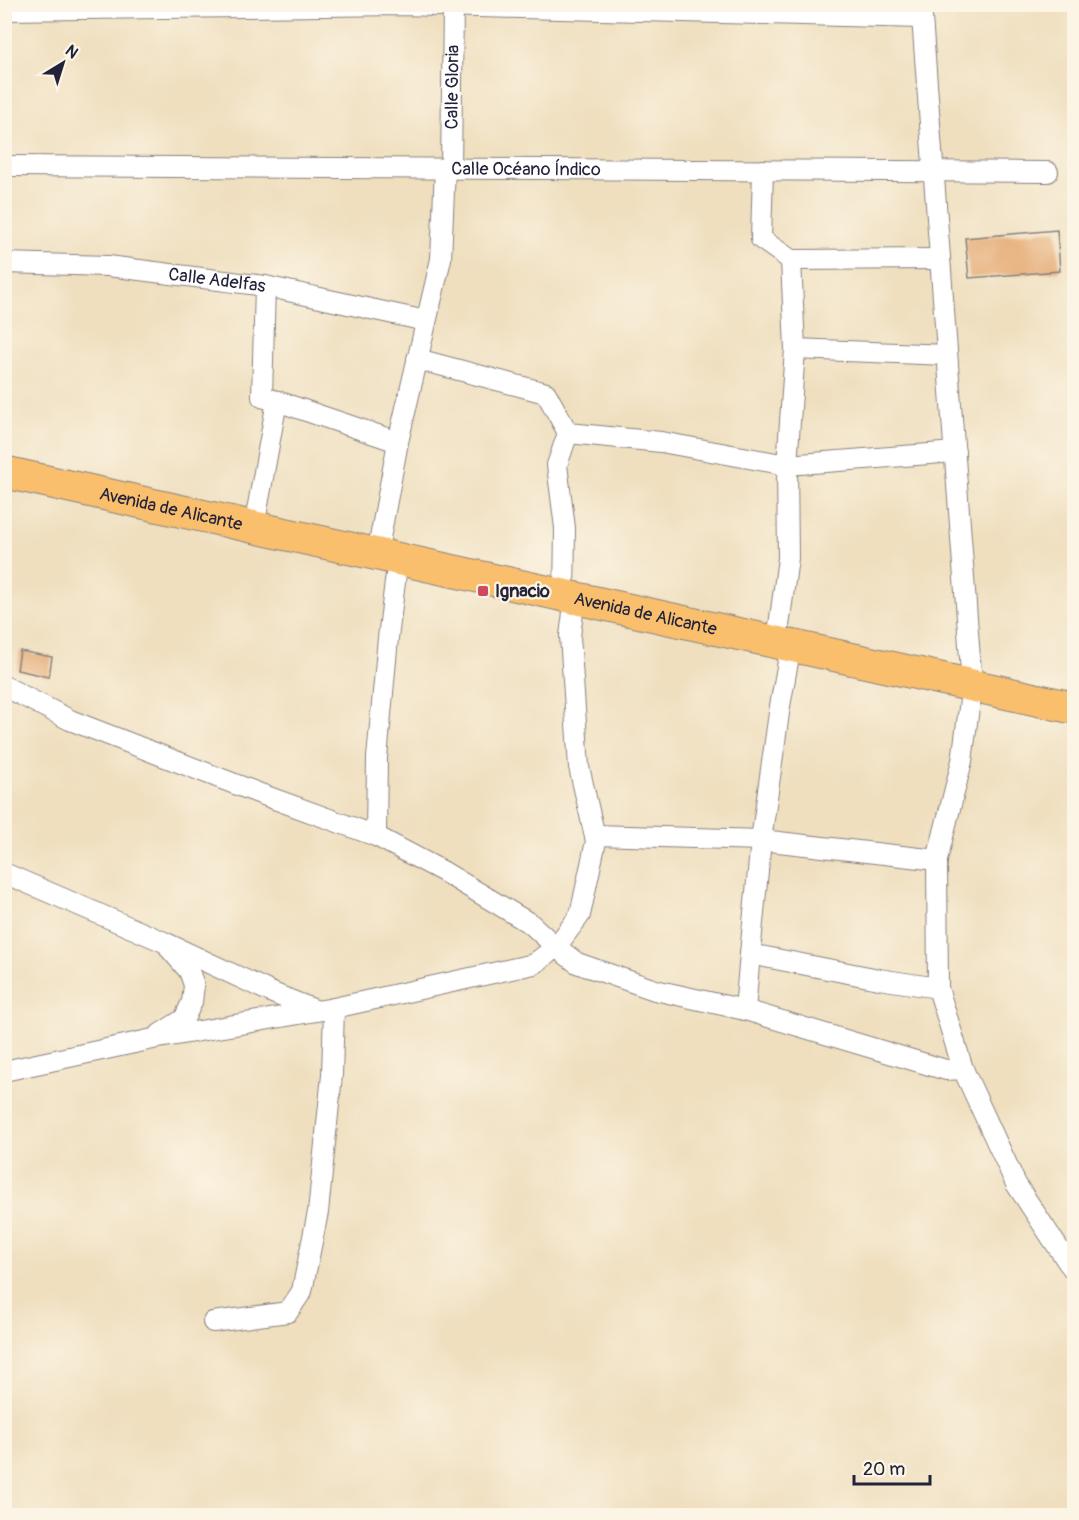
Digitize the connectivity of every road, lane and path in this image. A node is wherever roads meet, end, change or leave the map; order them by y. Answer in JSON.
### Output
{"nodes":[{"id":1,"x":401,"y":5,"type":"edge"},
{"id":2,"x":453,"y":6,"type":"junction"},
{"id":3,"x":508,"y":6,"type":"edge"},
{"id":4,"x":4,"y":10,"type":"edge"},
{"id":5,"x":922,"y":11,"type":"edge"},
{"id":6,"x":4,"y":166,"type":"edge"},
{"id":7,"x":448,"y":168,"type":"junction"},
{"id":8,"x":763,"y":170,"type":"junction"},
{"id":9,"x":934,"y":171,"type":"junction"},
{"id":10,"x":1048,"y":172,"type":"dead end"},
{"id":11,"x":940,"y":259,"type":"junction"},
{"id":12,"x":791,"y":260,"type":"junction"},
{"id":13,"x":4,"y":263,"type":"edge"},
{"id":14,"x":265,"y":286,"type":"junction"},
{"id":15,"x":426,"y":321,"type":"junction"},
{"id":16,"x":795,"y":349,"type":"junction"},
{"id":17,"x":947,"y":355,"type":"junction"},
{"id":18,"x":417,"y":359,"type":"junction"},
{"id":19,"x":277,"y":401,"type":"junction"},
{"id":20,"x":568,"y":433,"type":"junction"},
{"id":21,"x":398,"y":442,"type":"junction"},
{"id":22,"x":955,"y":452,"type":"junction"},
{"id":23,"x":787,"y":465,"type":"junction"},
{"id":24,"x":4,"y":472,"type":"edge"},
{"id":25,"x":254,"y":527,"type":"junction"},
{"id":26,"x":388,"y":556,"type":"junction"},
{"id":27,"x":570,"y":596,"type":"junction"},
{"id":28,"x":784,"y":643,"type":"junction"},
{"id":29,"x":972,"y":685,"type":"junction"},
{"id":30,"x":4,"y":686,"type":"edge"},
{"id":31,"x":1074,"y":708,"type":"edge"},
{"id":32,"x":595,"y":835,"type":"junction"},
{"id":33,"x":376,"y":836,"type":"junction"},
{"id":34,"x":761,"y":840,"type":"junction"},
{"id":35,"x":937,"y":860,"type":"junction"},
{"id":36,"x":4,"y":873,"type":"edge"},
{"id":37,"x":164,"y":942,"type":"junction"},
{"id":38,"x":556,"y":947,"type":"junction"},
{"id":39,"x":750,"y":954,"type":"junction"},
{"id":40,"x":938,"y":988,"type":"junction"},
{"id":41,"x":325,"y":1009,"type":"junction"},
{"id":42,"x":745,"y":1010,"type":"junction"},
{"id":43,"x":153,"y":1039,"type":"junction"},
{"id":44,"x":963,"y":1069,"type":"junction"},
{"id":45,"x":4,"y":1071,"type":"edge"},
{"id":46,"x":1074,"y":1270,"type":"edge"},
{"id":47,"x":213,"y":1322,"type":"dead end"}],
"edges":[{"from":1,"to":2,"type":"street"},
{"from":1,"to":4,"type":"street"},
{"from":2,"to":3,"type":"street"},
{"from":2,"to":7,"type":"street","name":"Calle Gloria"},
{"from":3,"to":5,"type":"street"},
{"from":5,"to":9,"type":"street"},
{"from":6,"to":7,"type":"street","name":"Calle Océano Índico"},
{"from":7,"to":8,"type":"street","name":"Calle Océano Índico"},
{"from":7,"to":15,"type":"street","name":"Calle Gloria"},
{"from":8,"to":9,"type":"street","name":"Calle Océano Índico"},
{"from":8,"to":12,"type":"street"},
{"from":9,"to":10,"type":"street","name":"Calle Océano Índico"},
{"from":9,"to":11,"type":"street"},
{"from":11,"to":12,"type":"street"},
{"from":11,"to":17,"type":"street"},
{"from":12,"to":16,"type":"street"},
{"from":13,"to":14,"type":"street","name":"Calle Adelfas"},
{"from":14,"to":15,"type":"street","name":"Calle Adelfas"},
{"from":14,"to":19,"type":"street"},
{"from":15,"to":18,"type":"street","name":"Calle Gloria"},
{"from":16,"to":17,"type":"street"},
{"from":16,"to":23,"type":"street"},
{"from":17,"to":22,"type":"street"},
{"from":18,"to":20,"type":"street"},
{"from":18,"to":21,"type":"street","name":"Calle Gloria"},
{"from":19,"to":21,"type":"street"},
{"from":19,"to":25,"type":"street"},
{"from":20,"to":23,"type":"street"},
{"from":20,"to":27,"type":"street"},
{"from":21,"to":26,"type":"street","name":"Calle Gloria"},
{"from":22,"to":23,"type":"street"},
{"from":22,"to":29,"type":"street"},
{"from":23,"to":28,"type":"street"},
{"from":24,"to":25,"type":"main road","name":"Avenida de Alicante"},
{"from":25,"to":26,"type":"main road","name":"Avenida de Alicante"},
{"from":26,"to":27,"type":"main road","name":"Avenida de Alicante"},
{"from":26,"to":33,"type":"street","name":"Calle Gloria"},
{"from":27,"to":28,"type":"main road","name":"Avenida de Alicante"},
{"from":27,"to":32,"type":"street"},
{"from":28,"to":29,"type":"main road","name":"Avenida de Alicante"},
{"from":28,"to":34,"type":"street"},
{"from":29,"to":31,"type":"main road","name":"Avenida de Alicante"},
{"from":29,"to":35,"type":"street"},
{"from":30,"to":33,"type":"street"},
{"from":32,"to":34,"type":"street"},
{"from":32,"to":38,"type":"street"},
{"from":33,"to":38,"type":"street"},
{"from":34,"to":35,"type":"street"},
{"from":34,"to":39,"type":"street"},
{"from":35,"to":40,"type":"street"},
{"from":36,"to":37,"type":"street"},
{"from":37,"to":41,"type":"street"},
{"from":37,"to":43,"type":"street"},
{"from":38,"to":41,"type":"street"},
{"from":38,"to":42,"type":"street"},
{"from":39,"to":40,"type":"street"},
{"from":39,"to":42,"type":"street"},
{"from":40,"to":44,"type":"street"},
{"from":41,"to":43,"type":"street"},
{"from":41,"to":47,"type":"street"},
{"from":42,"to":44,"type":"street"},
{"from":43,"to":45,"type":"street"},
{"from":44,"to":46,"type":"street"}]}
